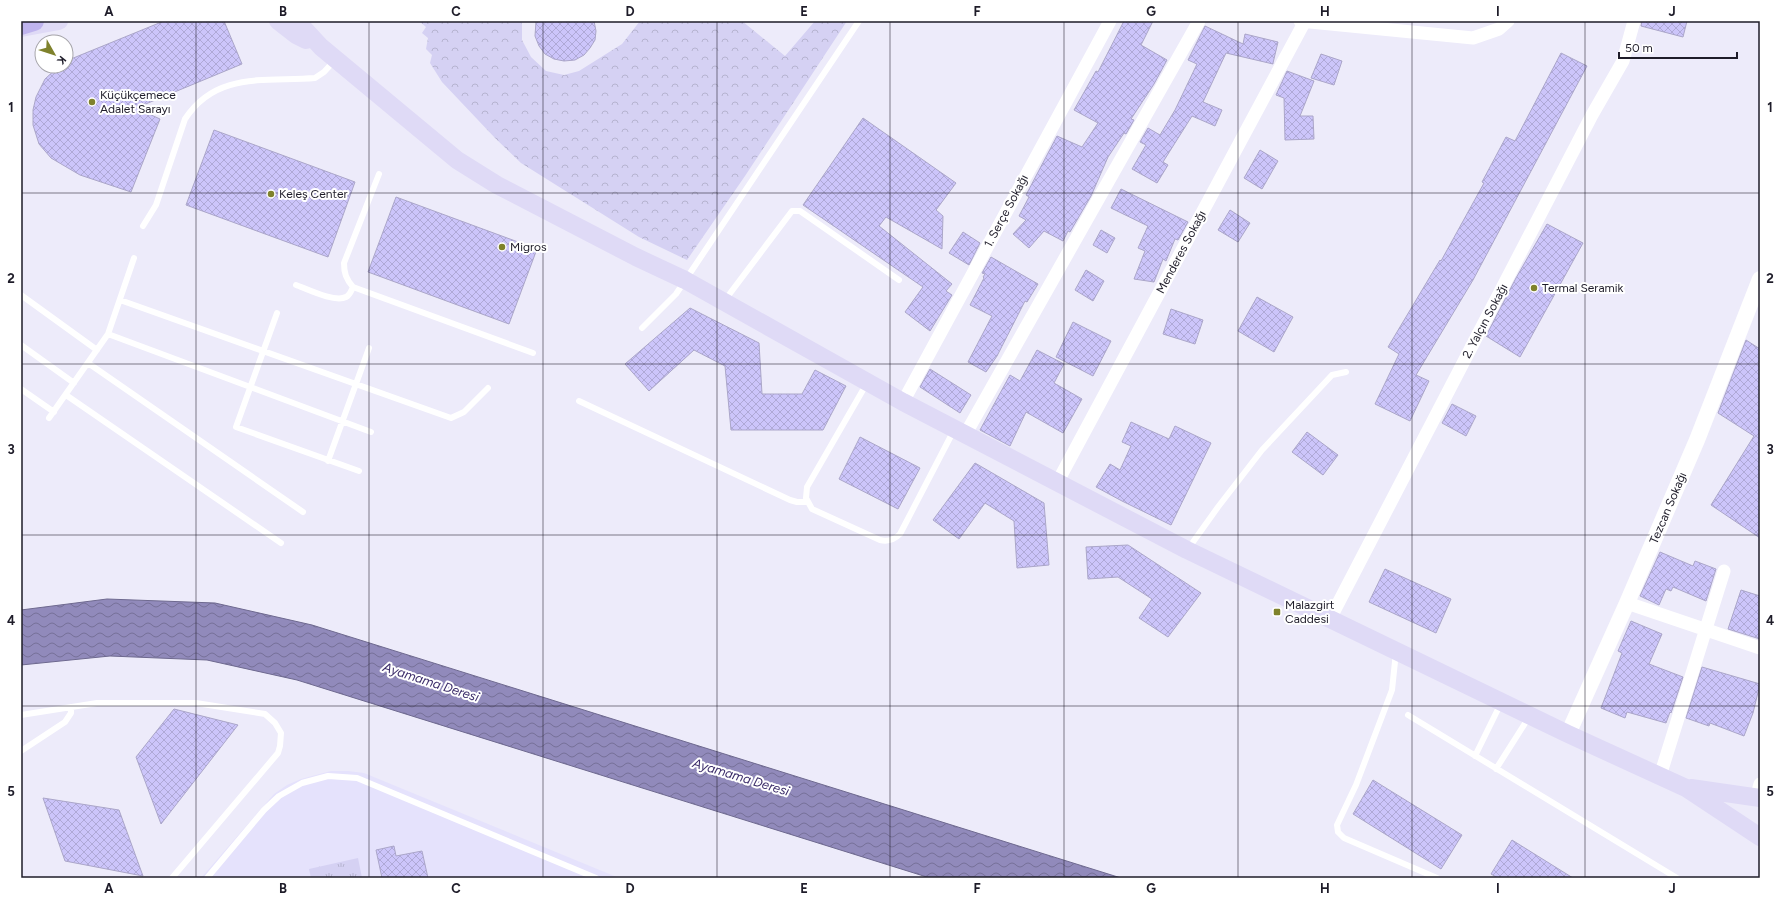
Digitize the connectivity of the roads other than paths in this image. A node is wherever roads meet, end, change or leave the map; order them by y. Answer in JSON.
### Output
{"nodes":[{"id":1,"x":34,"y":21,"type":"edge"},
{"id":2,"x":59,"y":21,"type":"edge"},
{"id":3,"x":278,"y":21,"type":"edge"},
{"id":4,"x":297,"y":21,"type":"edge"},
{"id":5,"x":859,"y":21,"type":"edge"},
{"id":6,"x":1110,"y":21,"type":"edge"},
{"id":7,"x":1200,"y":21,"type":"edge"},
{"id":8,"x":1300,"y":21,"type":"edge"},
{"id":9,"x":1508,"y":21,"type":"edge"},
{"id":10,"x":1634,"y":21,"type":"edge"},
{"id":11,"x":1305,"y":22,"type":"edge"},
{"id":12,"x":1331,"y":23,"type":"edge"},
{"id":13,"x":21,"y":26,"type":"edge"},
{"id":14,"x":1402,"y":26,"type":"edge"},
{"id":15,"x":321,"y":47,"type":"junction"},
{"id":16,"x":336,"y":58,"type":"junction"},
{"id":17,"x":379,"y":174,"type":"dead end"},
{"id":18,"x":143,"y":226,"type":"dead end"},
{"id":19,"x":134,"y":258,"type":"dead end"},
{"id":20,"x":685,"y":280,"type":"junction"},
{"id":21,"x":899,"y":280,"type":"dead end"},
{"id":22,"x":296,"y":285,"type":"dead end"},
{"id":23,"x":353,"y":287,"type":"junction"},
{"id":24,"x":1758,"y":289,"type":"edge"},
{"id":25,"x":21,"y":295,"type":"edge"},
{"id":26,"x":120,"y":300,"type":"junction"},
{"id":27,"x":724,"y":302,"type":"junction"},
{"id":28,"x":277,"y":313,"type":"dead end"},
{"id":29,"x":642,"y":328,"type":"dead end"},
{"id":30,"x":108,"y":334,"type":"junction"},
{"id":31,"x":21,"y":345,"type":"edge"},
{"id":32,"x":369,"y":348,"type":"dead end"},
{"id":33,"x":97,"y":350,"type":"junction"},
{"id":34,"x":263,"y":351,"type":"junction"},
{"id":35,"x":534,"y":353,"type":"dead end"},
{"id":36,"x":88,"y":363,"type":"junction"},
{"id":37,"x":1346,"y":372,"type":"dead end"},
{"id":38,"x":868,"y":382,"type":"junction"},
{"id":39,"x":74,"y":383,"type":"junction"},
{"id":40,"x":356,"y":384,"type":"junction"},
{"id":41,"x":250,"y":387,"type":"junction"},
{"id":42,"x":488,"y":388,"type":"dead end"},
{"id":43,"x":21,"y":389,"type":"edge"},
{"id":44,"x":66,"y":395,"type":"junction"},
{"id":45,"x":579,"y":401,"type":"dead end"},
{"id":46,"x":903,"y":402,"type":"junction"},
{"id":47,"x":54,"y":412,"type":"junction"},
{"id":48,"x":49,"y":418,"type":"dead end"},
{"id":49,"x":342,"y":422,"type":"junction"},
{"id":50,"x":371,"y":432,"type":"dead end"},
{"id":51,"x":960,"y":432,"type":"junction"},
{"id":52,"x":328,"y":461,"type":"junction"},
{"id":53,"x":359,"y":471,"type":"dead end"},
{"id":54,"x":1057,"y":483,"type":"junction"},
{"id":55,"x":807,"y":502,"type":"junction"},
{"id":56,"x":303,"y":512,"type":"dead end"},
{"id":57,"x":281,"y":543,"type":"dead end"},
{"id":58,"x":1187,"y":550,"type":"junction"},
{"id":59,"x":1724,"y":571,"type":"dead end"},
{"id":60,"x":1627,"y":603,"type":"junction"},
{"id":61,"x":1330,"y":619,"type":"junction"},
{"id":62,"x":1705,"y":629,"type":"junction"},
{"id":63,"x":1760,"y":648,"type":"edge"},
{"id":64,"x":1396,"y":651,"type":"junction"},
{"id":65,"x":1501,"y":701,"type":"junction"},
{"id":66,"x":71,"y":707,"type":"junction"},
{"id":67,"x":21,"y":715,"type":"edge"},
{"id":68,"x":1408,"y":715,"type":"dead end"},
{"id":69,"x":1530,"y":715,"type":"junction"},
{"id":70,"x":1568,"y":734,"type":"junction"},
{"id":71,"x":21,"y":751,"type":"edge"},
{"id":72,"x":1475,"y":756,"type":"junction"},
{"id":73,"x":1496,"y":769,"type":"junction"},
{"id":74,"x":1660,"y":776,"type":"junction"},
{"id":75,"x":1686,"y":788,"type":"junction"},
{"id":76,"x":1759,"y":793,"type":"edge"},
{"id":77,"x":1760,"y":837,"type":"edge"},
{"id":78,"x":172,"y":878,"type":"edge"},
{"id":79,"x":207,"y":878,"type":"edge"},
{"id":80,"x":596,"y":878,"type":"edge"},
{"id":81,"x":1437,"y":878,"type":"edge"},
{"id":82,"x":1677,"y":878,"type":"edge"}],
"edges":[{"from":1,"to":13,"type":"main road"},
{"from":2,"to":13,"type":"main road"},
{"from":3,"to":15,"type":"main road"},
{"from":4,"to":15,"type":"main road"},
{"from":5,"to":20,"type":"lane"},
{"from":6,"to":46,"type":"street","name":"1. Serçe Sokağı"},
{"from":7,"to":51,"type":"street"},
{"from":8,"to":11,"type":"street"},
{"from":9,"to":14,"type":"street"},
{"from":10,"to":61,"type":"street","name":"2. Yalçın Sokağı"},
{"from":11,"to":12,"type":"street"},
{"from":11,"to":54,"type":"street","name":"Menderes Sokağı"},
{"from":12,"to":14,"type":"street"},
{"from":15,"to":16,"type":"main road"},
{"from":16,"to":18,"type":"lane"},
{"from":16,"to":20,"type":"main road"},
{"from":17,"to":23,"type":"lane"},
{"from":19,"to":26,"type":"lane"},
{"from":20,"to":27,"type":"main road"},
{"from":20,"to":29,"type":"lane"},
{"from":21,"to":27,"type":"lane"},
{"from":22,"to":23,"type":"lane"},
{"from":23,"to":35,"type":"lane"},
{"from":24,"to":60,"type":"street","name":"Tezcan Sokağı"},
{"from":25,"to":33,"type":"lane"},
{"from":26,"to":30,"type":"lane"},
{"from":26,"to":34,"type":"lane"},
{"from":27,"to":38,"type":"main road"},
{"from":28,"to":34,"type":"lane"},
{"from":30,"to":33,"type":"lane"},
{"from":30,"to":41,"type":"lane"},
{"from":31,"to":39,"type":"lane"},
{"from":32,"to":40,"type":"lane"},
{"from":33,"to":36,"type":"lane"},
{"from":34,"to":40,"type":"lane"},
{"from":34,"to":41,"type":"lane"},
{"from":36,"to":39,"type":"lane"},
{"from":36,"to":56,"type":"lane"},
{"from":37,"to":58,"type":"lane"},
{"from":38,"to":46,"type":"main road"},
{"from":38,"to":55,"type":"lane"},
{"from":39,"to":44,"type":"lane"},
{"from":40,"to":42,"type":"lane"},
{"from":40,"to":49,"type":"lane"},
{"from":41,"to":49,"type":"lane"},
{"from":41,"to":52,"type":"lane"},
{"from":43,"to":47,"type":"lane"},
{"from":44,"to":47,"type":"lane"},
{"from":44,"to":57,"type":"lane"},
{"from":45,"to":55,"type":"lane"},
{"from":46,"to":51,"type":"main road"},
{"from":47,"to":48,"type":"lane"},
{"from":49,"to":50,"type":"lane"},
{"from":49,"to":52,"type":"lane"},
{"from":51,"to":54,"type":"main road"},
{"from":51,"to":55,"type":"lane"},
{"from":52,"to":53,"type":"lane"},
{"from":54,"to":58,"type":"main road"},
{"from":58,"to":61,"type":"main road"},
{"from":59,"to":62,"type":"street"},
{"from":60,"to":62,"type":"street"},
{"from":60,"to":70,"type":"street","name":"Tezcan Sokağı"},
{"from":61,"to":64,"type":"main road"},
{"from":62,"to":63,"type":"street"},
{"from":62,"to":74,"type":"street"},
{"from":64,"to":65,"type":"main road"},
{"from":64,"to":81,"type":"lane"},
{"from":65,"to":69,"type":"main road"},
{"from":65,"to":72,"type":"lane"},
{"from":66,"to":67,"type":"lane"},
{"from":66,"to":71,"type":"lane"},
{"from":66,"to":78,"type":"lane"},
{"from":68,"to":72,"type":"lane"},
{"from":69,"to":70,"type":"main road"},
{"from":69,"to":73,"type":"lane"},
{"from":70,"to":74,"type":"main road"},
{"from":72,"to":73,"type":"lane"},
{"from":73,"to":82,"type":"lane"},
{"from":74,"to":75,"type":"main road"},
{"from":75,"to":76,"type":"main road"},
{"from":75,"to":77,"type":"main road"},
{"from":79,"to":80,"type":"lane"}]}
